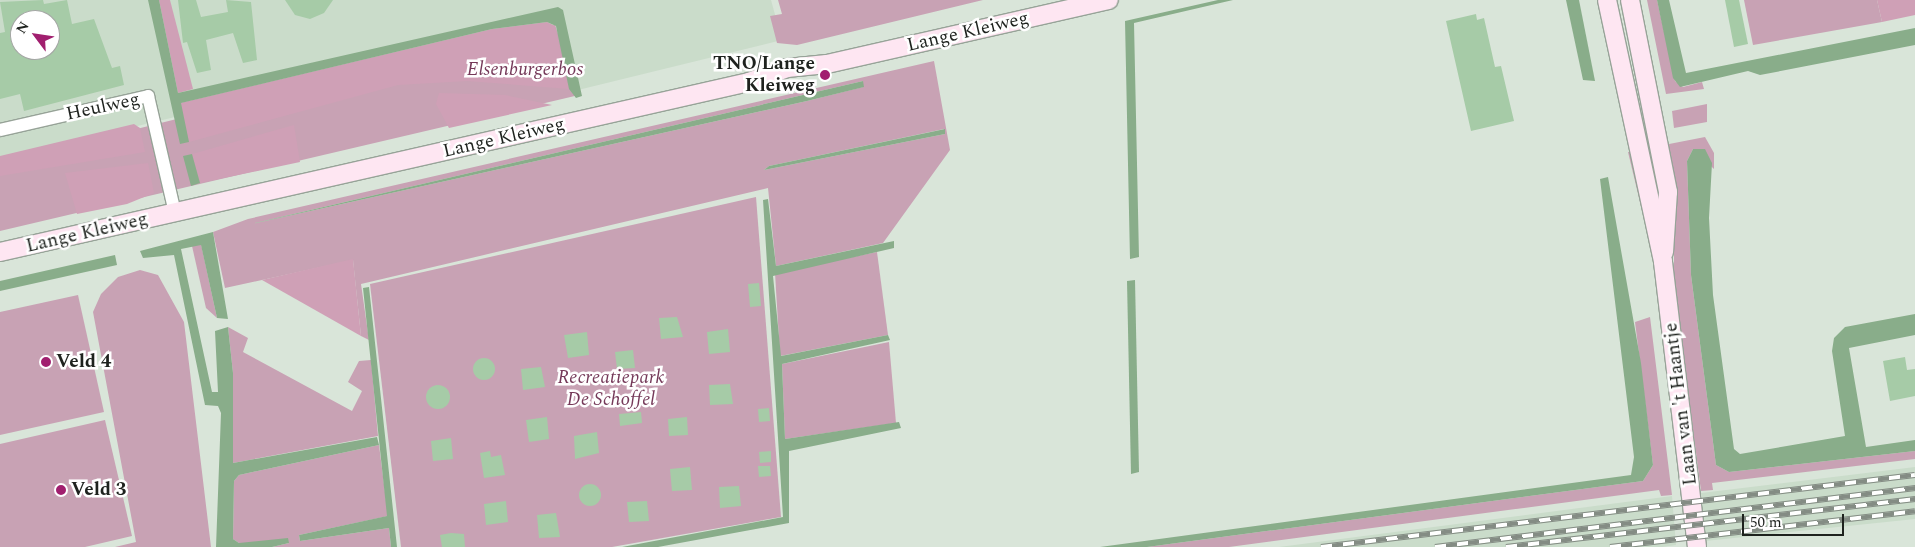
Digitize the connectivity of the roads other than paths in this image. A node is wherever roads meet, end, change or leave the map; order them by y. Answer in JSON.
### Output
{"nodes":[{"id":1,"x":1110,"y":0,"type":"edge"},
{"id":2,"x":1607,"y":0,"type":"edge"},
{"id":3,"x":1630,"y":0,"type":"edge"},
{"id":4,"x":0,"y":130,"type":"edge"},
{"id":5,"x":174,"y":213,"type":"junction"},
{"id":6,"x":0,"y":252,"type":"edge"},
{"id":7,"x":1663,"y":262,"type":"junction"},
{"id":8,"x":1697,"y":547,"type":"edge"}],
"edges":[{"from":1,"to":5,"type":"street","name":"Lange Kleiweg"},
{"from":2,"to":7,"type":"street","name":"Laan van 't Haantje"},
{"from":3,"to":7,"type":"street","name":"Laan van 't Haantje"},
{"from":4,"to":5,"type":"street","name":"Heulweg"},
{"from":5,"to":6,"type":"street","name":"Lange Kleiweg"},
{"from":7,"to":8,"type":"street","name":"Laan van 't Haantje"}]}
